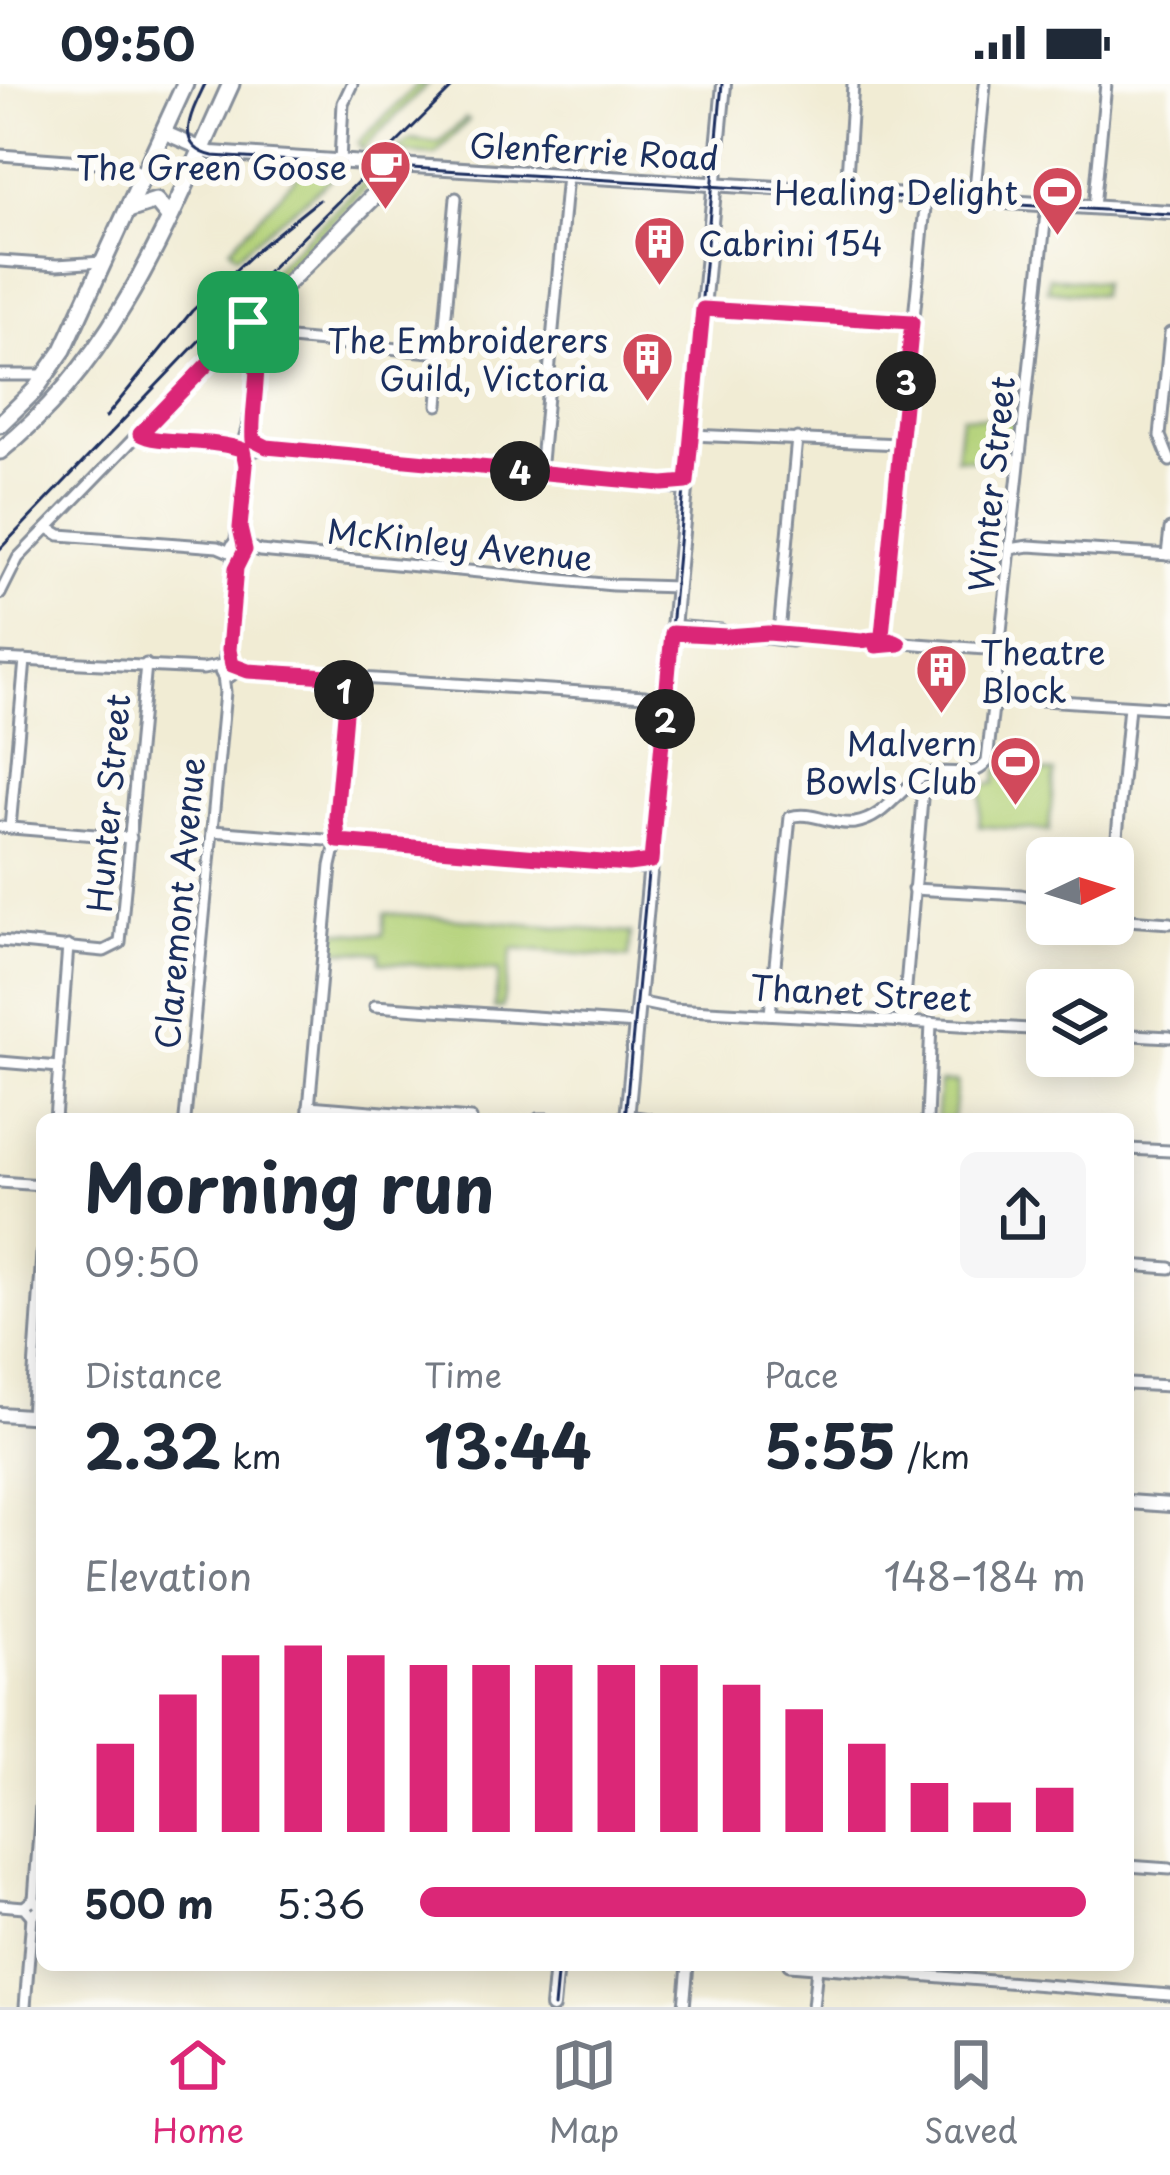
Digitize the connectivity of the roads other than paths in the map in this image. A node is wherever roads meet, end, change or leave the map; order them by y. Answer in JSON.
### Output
{"nodes":[{"id":1,"x":185,"y":84,"type":"edge"},
{"id":2,"x":231,"y":84,"type":"edge"},
{"id":3,"x":352,"y":84,"type":"edge"},
{"id":4,"x":724,"y":84,"type":"edge"},
{"id":5,"x":853,"y":84,"type":"edge"},
{"id":6,"x":985,"y":84,"type":"edge"},
{"id":7,"x":1106,"y":84,"type":"edge"},
{"id":8,"x":163,"y":132,"type":"junction"},
{"id":9,"x":200,"y":151,"type":"junction"},
{"id":10,"x":0,"y":155,"type":"edge"},
{"id":11,"x":345,"y":162,"type":"junction"},
{"id":12,"x":386,"y":164,"type":"junction"},
{"id":13,"x":144,"y":174,"type":"junction"},
{"id":14,"x":567,"y":175,"type":"junction"},
{"id":15,"x":715,"y":184,"type":"junction"},
{"id":16,"x":845,"y":192,"type":"junction"},
{"id":17,"x":926,"y":197,"type":"junction"},
{"id":18,"x":456,"y":198,"type":"dead end"},
{"id":19,"x":974,"y":200,"type":"junction"},
{"id":20,"x":1047,"y":204,"type":"junction"},
{"id":21,"x":1094,"y":207,"type":"junction"},
{"id":22,"x":128,"y":210,"type":"junction"},
{"id":23,"x":1170,"y":212,"type":"edge"},
{"id":24,"x":169,"y":217,"type":"junction"},
{"id":25,"x":0,"y":261,"type":"edge"},
{"id":26,"x":104,"y":262,"type":"junction"},
{"id":27,"x":703,"y":309,"type":"junction"},
{"id":28,"x":912,"y":322,"type":"junction"},
{"id":29,"x":245,"y":325,"type":"junction"},
{"id":30,"x":1170,"y":333,"type":"edge"},
{"id":31,"x":256,"y":338,"type":"junction"},
{"id":32,"x":63,"y":350,"type":"junction"},
{"id":33,"x":442,"y":352,"type":"junction"},
{"id":34,"x":89,"y":358,"type":"junction"},
{"id":35,"x":0,"y":375,"type":"edge"},
{"id":36,"x":47,"y":375,"type":"junction"},
{"id":37,"x":438,"y":405,"type":"dead end"},
{"id":38,"x":0,"y":424,"type":"edge"},
{"id":39,"x":143,"y":430,"type":"junction"},
{"id":40,"x":692,"y":431,"type":"junction"},
{"id":41,"x":797,"y":438,"type":"junction"},
{"id":42,"x":900,"y":444,"type":"junction"},
{"id":43,"x":248,"y":445,"type":"junction"},
{"id":44,"x":0,"y":452,"type":"edge"},
{"id":45,"x":1170,"y":461,"type":"edge"},
{"id":46,"x":540,"y":473,"type":"junction"},
{"id":47,"x":686,"y":487,"type":"junction"},
{"id":48,"x":51,"y":524,"type":"junction"},
{"id":49,"x":1170,"y":529,"type":"edge"},
{"id":50,"x":1011,"y":545,"type":"junction"},
{"id":51,"x":238,"y":549,"type":"junction"},
{"id":52,"x":1169,"y":555,"type":"edge"},
{"id":53,"x":676,"y":591,"type":"junction"},
{"id":54,"x":0,"y":594,"type":"edge"},
{"id":55,"x":673,"y":629,"type":"junction"},
{"id":56,"x":778,"y":634,"type":"junction"},
{"id":57,"x":754,"y":635,"type":"junction"},
{"id":58,"x":801,"y":638,"type":"junction"},
{"id":59,"x":879,"y":643,"type":"junction"},
{"id":60,"x":999,"y":650,"type":"junction"},
{"id":61,"x":0,"y":659,"type":"edge"},
{"id":62,"x":25,"y":660,"type":"junction"},
{"id":63,"x":146,"y":664,"type":"junction"},
{"id":64,"x":227,"y":670,"type":"junction"},
{"id":65,"x":348,"y":677,"type":"junction"},
{"id":66,"x":667,"y":697,"type":"junction"},
{"id":67,"x":994,"y":698,"type":"junction"},
{"id":68,"x":1129,"y":706,"type":"junction"},
{"id":69,"x":1170,"y":708,"type":"edge"},
{"id":70,"x":914,"y":781,"type":"junction"},
{"id":71,"x":905,"y":790,"type":"junction"},
{"id":72,"x":920,"y":809,"type":"junction"},
{"id":73,"x":5,"y":827,"type":"edge"},
{"id":74,"x":212,"y":831,"type":"junction"},
{"id":75,"x":1117,"y":837,"type":"edge"},
{"id":76,"x":131,"y":838,"type":"junction"},
{"id":77,"x":333,"y":841,"type":"junction"},
{"id":78,"x":651,"y":866,"type":"junction"},
{"id":79,"x":913,"y":889,"type":"junction"},
{"id":80,"x":1026,"y":896,"type":"edge"},
{"id":81,"x":1134,"y":920,"type":"edge"},
{"id":82,"x":1170,"y":923,"type":"edge"},
{"id":83,"x":0,"y":941,"type":"edge"},
{"id":84,"x":70,"y":947,"type":"junction"},
{"id":85,"x":375,"y":1006,"type":"dead end"},
{"id":86,"x":770,"y":1014,"type":"junction"},
{"id":87,"x":636,"y":1017,"type":"junction"},
{"id":88,"x":900,"y":1022,"type":"junction"},
{"id":89,"x":935,"y":1024,"type":"junction"},
{"id":90,"x":1026,"y":1029,"type":"edge"},
{"id":91,"x":1134,"y":1035,"type":"edge"},
{"id":92,"x":1170,"y":1037,"type":"edge"},
{"id":93,"x":0,"y":1062,"type":"edge"},
{"id":94,"x":59,"y":1067,"type":"junction"},
{"id":95,"x":309,"y":1106,"type":"junction"},
{"id":96,"x":55,"y":1113,"type":"edge"},
{"id":97,"x":186,"y":1113,"type":"edge"},
{"id":98,"x":308,"y":1113,"type":"edge"},
{"id":99,"x":396,"y":1113,"type":"edge"},
{"id":100,"x":627,"y":1113,"type":"edge"},
{"id":101,"x":928,"y":1113,"type":"edge"},
{"id":102,"x":1134,"y":1149,"type":"edge"},
{"id":103,"x":1170,"y":1151,"type":"edge"},
{"id":104,"x":0,"y":1182,"type":"edge"},
{"id":105,"x":36,"y":1185,"type":"edge"},
{"id":106,"x":1134,"y":1265,"type":"edge"},
{"id":107,"x":1170,"y":1268,"type":"edge"},
{"id":108,"x":36,"y":1320,"type":"edge"},
{"id":109,"x":1134,"y":1384,"type":"edge"},
{"id":110,"x":1170,"y":1386,"type":"edge"},
{"id":111,"x":0,"y":1414,"type":"edge"},
{"id":112,"x":32,"y":1416,"type":"edge"},
{"id":113,"x":1134,"y":1502,"type":"edge"},
{"id":114,"x":1170,"y":1505,"type":"edge"},
{"id":115,"x":1134,"y":1866,"type":"edge"},
{"id":116,"x":1170,"y":1869,"type":"edge"},
{"id":117,"x":0,"y":1905,"type":"edge"},
{"id":118,"x":35,"y":1908,"type":"edge"},
{"id":119,"x":555,"y":1971,"type":"edge"},
{"id":120,"x":687,"y":1971,"type":"edge"},
{"id":121,"x":817,"y":1971,"type":"edge"},
{"id":122,"x":869,"y":1971,"type":"edge"},
{"id":123,"x":1170,"y":1994,"type":"edge"},
{"id":124,"x":25,"y":2007,"type":"edge"},
{"id":125,"x":552,"y":2007,"type":"edge"},
{"id":126,"x":684,"y":2007,"type":"edge"},
{"id":127,"x":813,"y":2007,"type":"edge"}],
"edges":[{"from":1,"to":8,"type":"highway"},
{"from":2,"to":9,"type":"highway"},
{"from":3,"to":11,"type":"street"},
{"from":4,"to":15,"type":"main road"},
{"from":5,"to":16,"type":"street"},
{"from":6,"to":19,"type":"street"},
{"from":7,"to":21,"type":"street"},
{"from":8,"to":9,"type":"main road","name":"Glenferrie Road"},
{"from":8,"to":13,"type":"highway"},
{"from":9,"to":11,"type":"main road","name":"Glenferrie Road"},
{"from":9,"to":24,"type":"highway"},
{"from":10,"to":13,"type":"street"},
{"from":11,"to":12,"type":"main road","name":"Glenferrie Road","bridge":true},
{"from":12,"to":14,"type":"main road","name":"Glenferrie Road"},
{"from":12,"to":29,"type":"street"},
{"from":13,"to":22,"type":"highway"},
{"from":14,"to":15,"type":"main road","name":"Glenferrie Road"},
{"from":14,"to":46,"type":"street"},
{"from":15,"to":16,"type":"main road","name":"Glenferrie Road"},
{"from":15,"to":27,"type":"main road"},
{"from":16,"to":17,"type":"main road","name":"Glenferrie Road"},
{"from":17,"to":19,"type":"main road","name":"Glenferrie Road"},
{"from":17,"to":28,"type":"street"},
{"from":18,"to":33,"type":"street"},
{"from":19,"to":20,"type":"main road","name":"Glenferrie Road"},
{"from":20,"to":21,"type":"main road","name":"Glenferrie Road"},
{"from":20,"to":50,"type":"street","name":"Winter Street"},
{"from":21,"to":23,"type":"main road","name":"Glenferrie Road"},
{"from":22,"to":24,"type":"highway"},
{"from":22,"to":26,"type":"highway"},
{"from":24,"to":34,"type":"highway"},
{"from":25,"to":26,"type":"street"},
{"from":26,"to":32,"type":"highway"},
{"from":27,"to":28,"type":"street"},
{"from":27,"to":40,"type":"main road"},
{"from":28,"to":42,"type":"street"},
{"from":29,"to":31,"type":"street"},
{"from":29,"to":39,"type":"street"},
{"from":30,"to":45,"type":"street"},
{"from":31,"to":33,"type":"street"},
{"from":31,"to":43,"type":"street"},
{"from":32,"to":34,"type":"highway"},
{"from":32,"to":36,"type":"highway"},
{"from":33,"to":37,"type":"street"},
{"from":34,"to":44,"type":"highway"},
{"from":35,"to":36,"type":"street"},
{"from":36,"to":38,"type":"highway"},
{"from":39,"to":43,"type":"street"},
{"from":39,"to":48,"type":"street"},
{"from":40,"to":41,"type":"street"},
{"from":40,"to":47,"type":"main road"},
{"from":41,"to":42,"type":"street"},
{"from":41,"to":56,"type":"street"},
{"from":42,"to":59,"type":"street"},
{"from":43,"to":46,"type":"street"},
{"from":43,"to":51,"type":"street"},
{"from":46,"to":47,"type":"street"},
{"from":47,"to":53,"type":"main road"},
{"from":48,"to":51,"type":"street"},
{"from":48,"to":54,"type":"street"},
{"from":49,"to":52,"type":"street"},
{"from":50,"to":52,"type":"street"},
{"from":50,"to":60,"type":"street","name":"Winter Street"},
{"from":51,"to":53,"type":"street","name":"McKinley Avenue"},
{"from":51,"to":64,"type":"street"},
{"from":53,"to":55,"type":"main road"},
{"from":55,"to":57,"type":"street"},
{"from":55,"to":66,"type":"main road"},
{"from":56,"to":57,"type":"street"},
{"from":56,"to":58,"type":"street"},
{"from":57,"to":58,"type":"street"},
{"from":58,"to":59,"type":"street"},
{"from":59,"to":60,"type":"street"},
{"from":60,"to":67,"type":"street","name":"Winter Street"},
{"from":61,"to":62,"type":"street"},
{"from":62,"to":63,"type":"street"},
{"from":62,"to":73,"type":"street"},
{"from":63,"to":64,"type":"street"},
{"from":63,"to":76,"type":"street","name":"Hunter Street"},
{"from":64,"to":65,"type":"street"},
{"from":64,"to":74,"type":"street","name":"Claremont Avenue"},
{"from":65,"to":66,"type":"street"},
{"from":65,"to":77,"type":"street"},
{"from":66,"to":78,"type":"main road"},
{"from":67,"to":68,"type":"street"},
{"from":67,"to":70,"type":"street","name":"Winter Street"},
{"from":68,"to":69,"type":"street"},
{"from":68,"to":75,"type":"street"},
{"from":70,"to":71,"type":"street"},
{"from":70,"to":72,"type":"street"},
{"from":71,"to":72,"type":"street"},
{"from":71,"to":86,"type":"street"},
{"from":72,"to":79,"type":"street"},
{"from":73,"to":76,"type":"street"},
{"from":74,"to":77,"type":"street"},
{"from":74,"to":97,"type":"street","name":"Claremont Avenue"},
{"from":76,"to":84,"type":"street","name":"Hunter Street"},
{"from":77,"to":78,"type":"street"},
{"from":77,"to":95,"type":"street"},
{"from":78,"to":87,"type":"main road"},
{"from":79,"to":80,"type":"street"},
{"from":79,"to":88,"type":"street"},
{"from":81,"to":82,"type":"street"},
{"from":83,"to":84,"type":"street"},
{"from":84,"to":94,"type":"street","name":"Hunter Street"},
{"from":85,"to":87,"type":"street","name":"Thanet Street"},
{"from":86,"to":87,"type":"street","name":"Thanet Street"},
{"from":86,"to":88,"type":"street","name":"Thanet Street"},
{"from":87,"to":100,"type":"main road"},
{"from":88,"to":89,"type":"street","name":"Thanet Street"},
{"from":89,"to":90,"type":"street","name":"Thanet Street"},
{"from":89,"to":101,"type":"street"},
{"from":91,"to":92,"type":"street"},
{"from":93,"to":94,"type":"street"},
{"from":94,"to":96,"type":"street","name":"Hunter Street"},
{"from":95,"to":98,"type":"street"},
{"from":95,"to":99,"type":"street"},
{"from":102,"to":103,"type":"street"},
{"from":104,"to":105,"type":"street"},
{"from":106,"to":107,"type":"street"},
{"from":108,"to":112,"type":"street"},
{"from":109,"to":110,"type":"street"},
{"from":111,"to":112,"type":"main road"},
{"from":113,"to":114,"type":"main road"},
{"from":115,"to":116,"type":"street"},
{"from":117,"to":118,"type":"street"},
{"from":118,"to":124,"type":"street"},
{"from":119,"to":125,"type":"main road"},
{"from":120,"to":126,"type":"street"},
{"from":121,"to":127,"type":"street"},
{"from":122,"to":123,"type":"street"}]}
